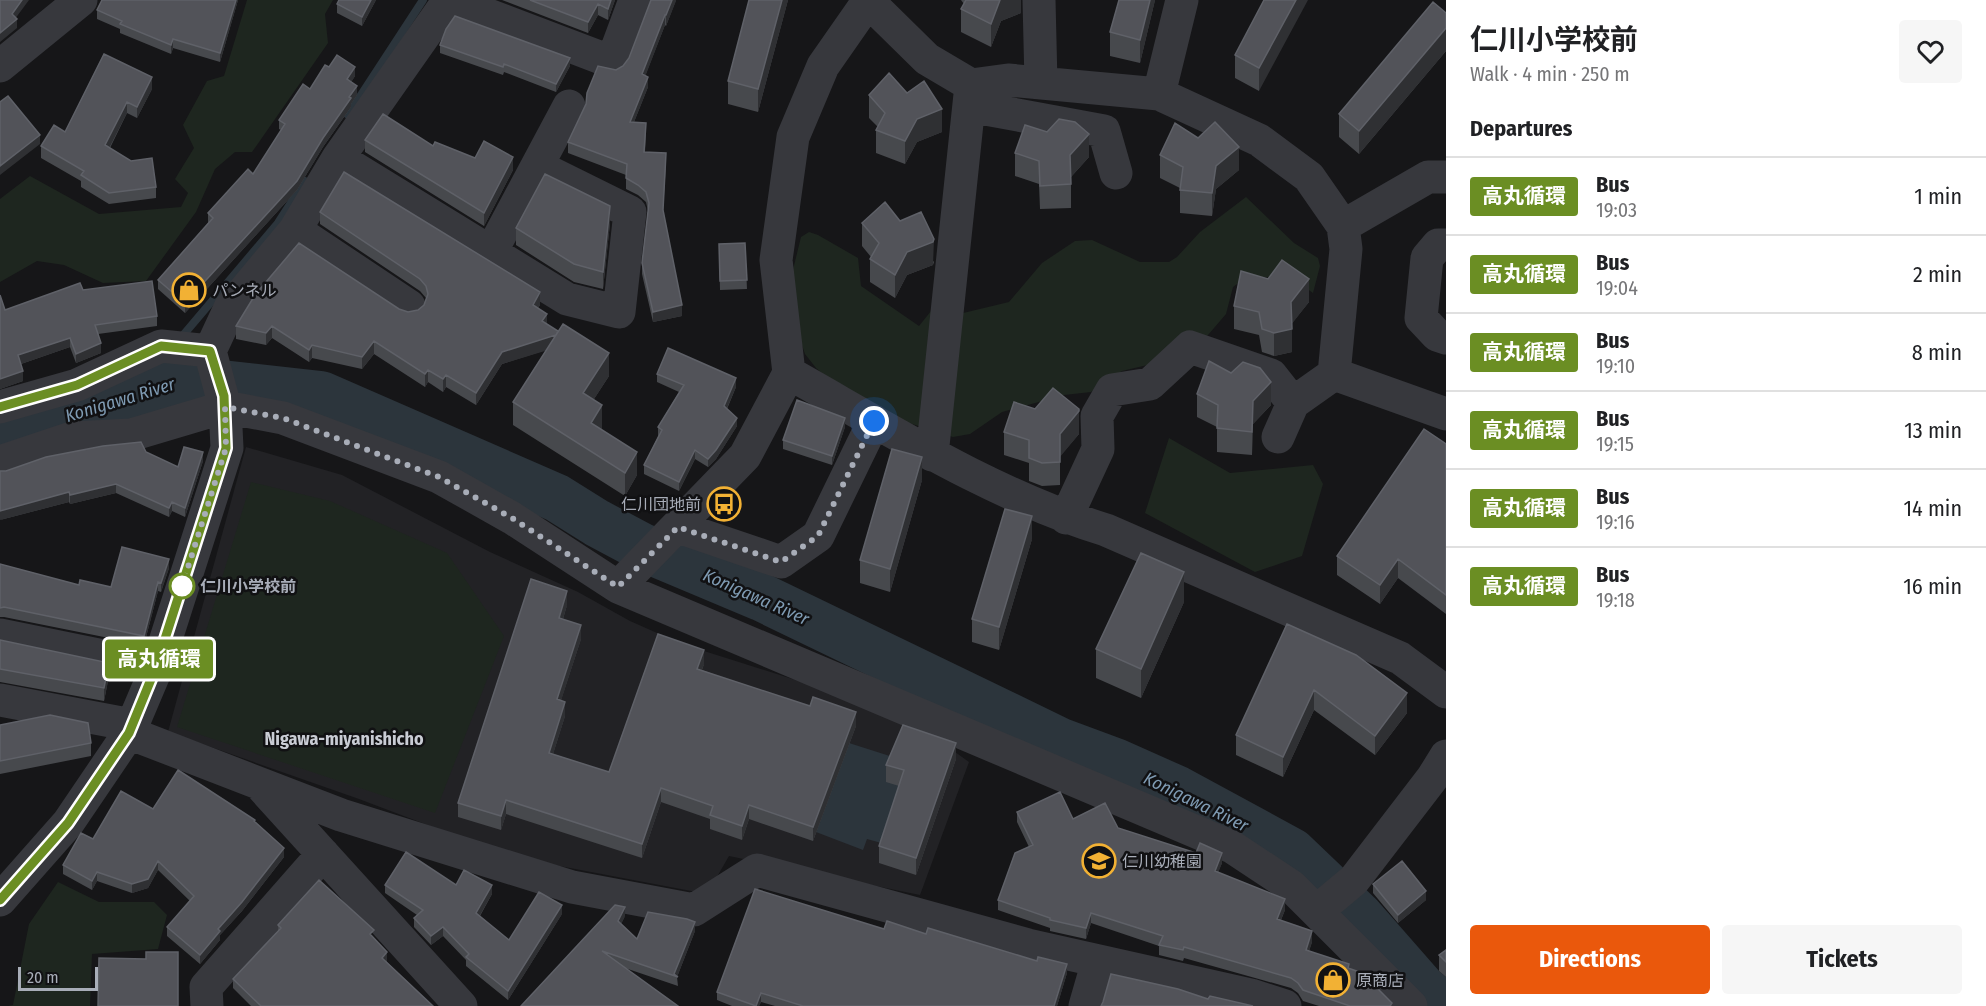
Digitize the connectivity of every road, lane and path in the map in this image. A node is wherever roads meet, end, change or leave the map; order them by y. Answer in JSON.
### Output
{"nodes":[{"id":1,"x":81,"y":0,"type":"edge"},
{"id":2,"x":449,"y":0,"type":"edge"},
{"id":3,"x":634,"y":0,"type":"edge"},
{"id":4,"x":868,"y":0,"type":"edge"},
{"id":5,"x":1039,"y":0,"type":"edge"},
{"id":6,"x":1182,"y":0,"type":"edge"},
{"id":7,"x":0,"y":66,"type":"edge"},
{"id":8,"x":1041,"y":83,"type":"junction"},
{"id":9,"x":1159,"y":94,"type":"junction"},
{"id":10,"x":970,"y":95,"type":"junction"},
{"id":11,"x":569,"y":106,"type":"dead end"},
{"id":12,"x":338,"y":158,"type":"junction"},
{"id":13,"x":537,"y":166,"type":"junction"},
{"id":14,"x":1116,"y":173,"type":"dead end"},
{"id":15,"x":1446,"y":177,"type":"edge"},
{"id":16,"x":1344,"y":226,"type":"junction"},
{"id":17,"x":295,"y":230,"type":"junction"},
{"id":18,"x":1446,"y":245,"type":"edge"},
{"id":19,"x":491,"y":252,"type":"junction"},
{"id":20,"x":409,"y":306,"type":"dead end"},
{"id":21,"x":1446,"y":338,"type":"edge"},
{"id":22,"x":194,"y":352,"type":"junction"},
{"id":23,"x":789,"y":374,"type":"junction"},
{"id":24,"x":1334,"y":374,"type":"junction"},
{"id":25,"x":225,"y":401,"type":"junction"},
{"id":26,"x":1293,"y":403,"type":"junction"},
{"id":27,"x":0,"y":407,"type":"edge"},
{"id":28,"x":1446,"y":414,"type":"edge"},
{"id":29,"x":874,"y":421,"type":"junction"},
{"id":30,"x":1278,"y":437,"type":"dead end"},
{"id":31,"x":932,"y":455,"type":"junction"},
{"id":32,"x":0,"y":462,"type":"edge"},
{"id":33,"x":1066,"y":518,"type":"junction"},
{"id":34,"x":670,"y":535,"type":"junction"},
{"id":35,"x":624,"y":581,"type":"junction"},
{"id":36,"x":0,"y":634,"type":"edge"},
{"id":37,"x":156,"y":667,"type":"junction"},
{"id":38,"x":1446,"y":692,"type":"edge"},
{"id":39,"x":0,"y":700,"type":"edge"},
{"id":40,"x":130,"y":729,"type":"junction"},
{"id":41,"x":1446,"y":756,"type":"edge"},
{"id":42,"x":257,"y":782,"type":"junction"},
{"id":43,"x":322,"y":854,"type":"junction"},
{"id":44,"x":0,"y":900,"type":"edge"},
{"id":45,"x":1322,"y":908,"type":"junction"},
{"id":46,"x":1098,"y":962,"type":"junction"},
{"id":47,"x":213,"y":1000,"type":"edge"},
{"id":48,"x":462,"y":1006,"type":"edge"},
{"id":49,"x":1085,"y":1006,"type":"edge"},
{"id":50,"x":1285,"y":1006,"type":"edge"},
{"id":51,"x":1411,"y":1006,"type":"edge"}],
"edges":[{"from":1,"to":7,"type":"street"},
{"from":2,"to":3,"type":"street"},
{"from":2,"to":12,"type":"street"},
{"from":4,"to":10,"type":"street"},
{"from":4,"to":23,"type":"street"},
{"from":5,"to":8,"type":"street"},
{"from":6,"to":9,"type":"street"},
{"from":8,"to":9,"type":"street"},
{"from":8,"to":10,"type":"street"},
{"from":9,"to":16,"type":"street"},
{"from":10,"to":14,"type":"street"},
{"from":10,"to":31,"type":"street"},
{"from":11,"to":13,"type":"street"},
{"from":12,"to":17,"type":"street"},
{"from":12,"to":19,"type":"street"},
{"from":13,"to":19,"type":"street"},
{"from":13,"to":19,"type":"street"},
{"from":15,"to":16,"type":"street"},
{"from":16,"to":24,"type":"street"},
{"from":17,"to":20,"type":"street"},
{"from":17,"to":22,"type":"street"},
{"from":18,"to":21,"type":"street"},
{"from":22,"to":25,"type":"street"},
{"from":22,"to":27,"type":"street"},
{"from":23,"to":29,"type":"street"},
{"from":23,"to":34,"type":"street"},
{"from":24,"to":26,"type":"street"},
{"from":24,"to":28,"type":"street"},
{"from":25,"to":32,"type":"street"},
{"from":25,"to":35,"type":"street"},
{"from":25,"to":37,"type":"street"},
{"from":26,"to":30,"type":"street"},
{"from":26,"to":33,"type":"street"},
{"from":29,"to":31,"type":"street"},
{"from":29,"to":34,"type":"street"},
{"from":31,"to":33,"type":"street"},
{"from":33,"to":38,"type":"street"},
{"from":34,"to":35,"type":"street"},
{"from":35,"to":45,"type":"street"},
{"from":36,"to":37,"type":"street"},
{"from":37,"to":40,"type":"street"},
{"from":39,"to":40,"type":"street"},
{"from":40,"to":42,"type":"street"},
{"from":40,"to":44,"type":"street"},
{"from":41,"to":45,"type":"street"},
{"from":42,"to":43,"type":"street"},
{"from":42,"to":46,"type":"street"},
{"from":43,"to":47,"type":"street"},
{"from":43,"to":48,"type":"street"},
{"from":45,"to":51,"type":"street"},
{"from":46,"to":49,"type":"street"},
{"from":46,"to":50,"type":"street"}]}
